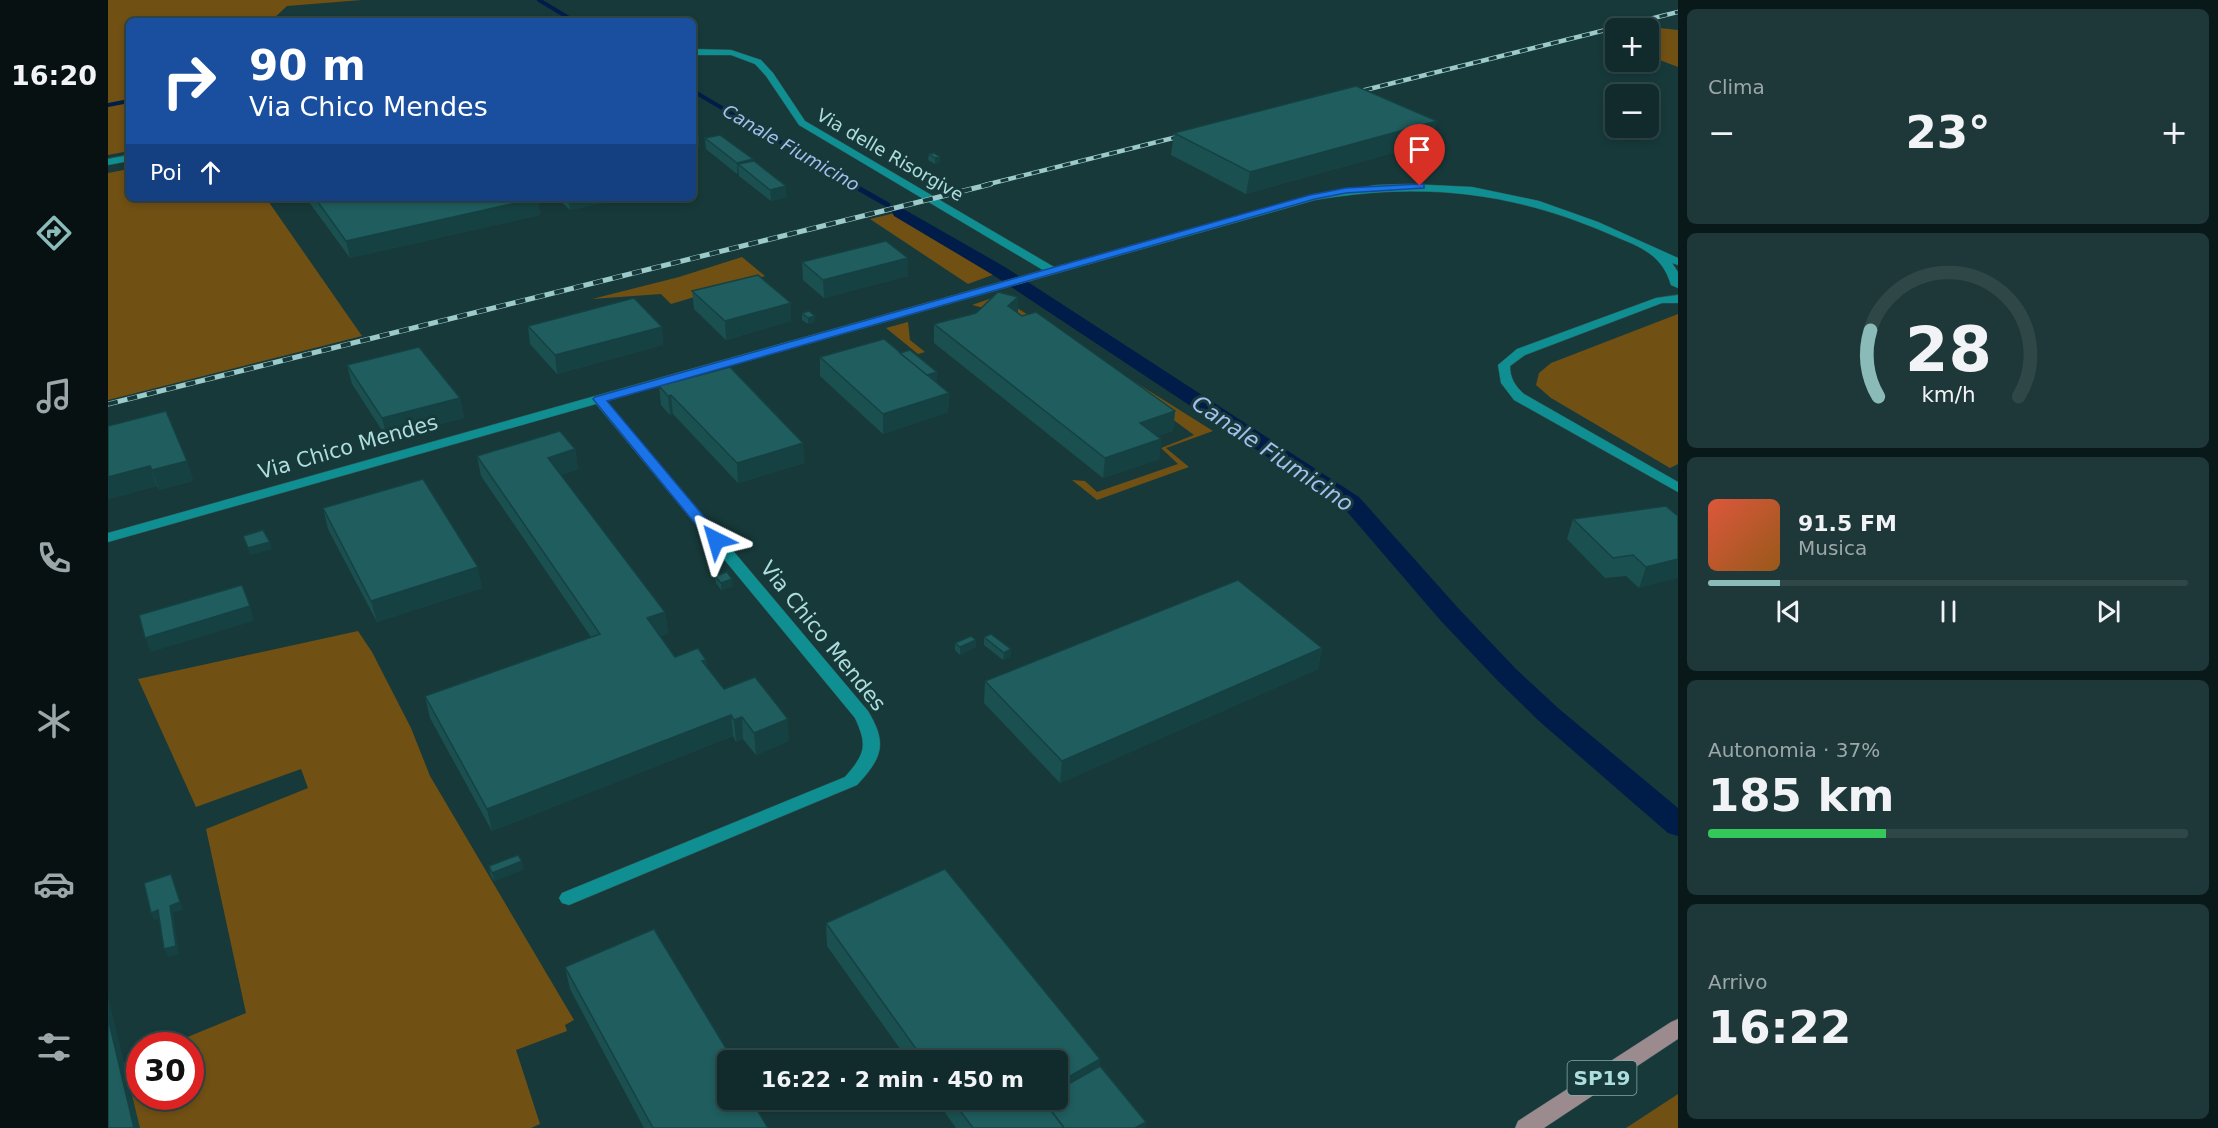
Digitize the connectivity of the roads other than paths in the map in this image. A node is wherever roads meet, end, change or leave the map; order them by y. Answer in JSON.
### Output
{"nodes":[{"id":1,"x":696,"y":52,"type":"edge"},
{"id":2,"x":126,"y":159,"type":"edge"},
{"id":3,"x":108,"y":162,"type":"edge"},
{"id":4,"x":1660,"y":254,"type":"junction"},
{"id":5,"x":1678,"y":256,"type":"edge"},
{"id":6,"x":1678,"y":262,"type":"edge"},
{"id":7,"x":1052,"y":271,"type":"junction"},
{"id":8,"x":1677,"y":285,"type":"edge"},
{"id":9,"x":1678,"y":298,"type":"edge"},
{"id":10,"x":1660,"y":300,"type":"junction"},
{"id":11,"x":599,"y":399,"type":"junction"},
{"id":12,"x":1678,"y":488,"type":"edge"},
{"id":13,"x":108,"y":538,"type":"edge"},
{"id":14,"x":569,"y":898,"type":"dead end"},
{"id":15,"x":1678,"y":1028,"type":"edge"},
{"id":16,"x":1526,"y":1128,"type":"edge"}],
"edges":[{"from":1,"to":7,"type":"street","name":"Via delle Risorgive"},
{"from":2,"to":3,"type":"street"},
{"from":4,"to":5,"type":"street"},
{"from":4,"to":6,"type":"street","name":"Via Chico Mendes"},
{"from":4,"to":7,"type":"street","name":"Via Chico Mendes"},
{"from":4,"to":8,"type":"street"},
{"from":7,"to":11,"type":"street","name":"Via Chico Mendes"},
{"from":8,"to":10,"type":"street"},
{"from":9,"to":10,"type":"street"},
{"from":10,"to":12,"type":"street"},
{"from":11,"to":13,"type":"street","name":"Via Chico Mendes"},
{"from":11,"to":14,"type":"street","name":"Via Chico Mendes"},
{"from":15,"to":16,"type":"main road","number":"SP19"}]}
